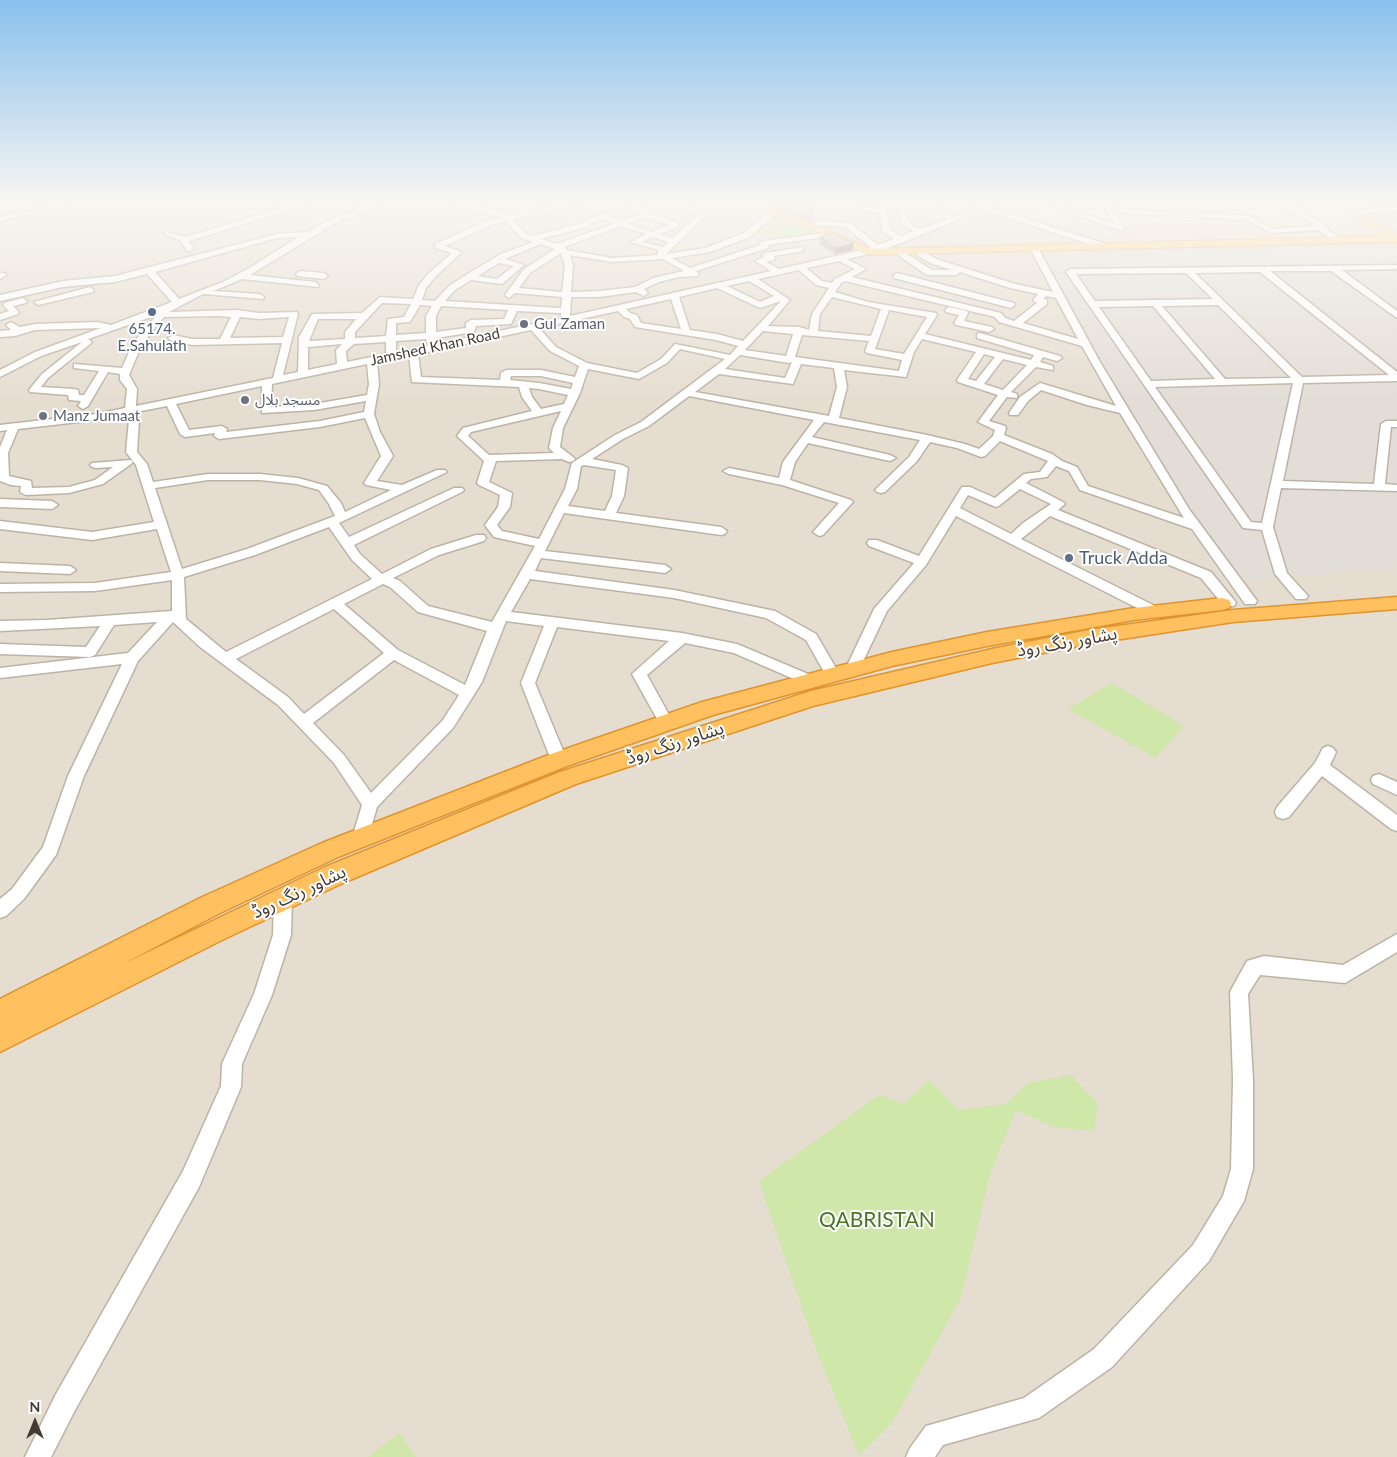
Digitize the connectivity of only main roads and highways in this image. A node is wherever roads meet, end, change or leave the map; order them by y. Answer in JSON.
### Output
{"nodes":[{"id":1,"x":1397,"y":588,"type":"edge"},
{"id":2,"x":1397,"y":603,"type":"edge"},
{"id":3,"x":0,"y":1013,"type":"edge"},
{"id":4,"x":0,"y":1038,"type":"edge"}],
"edges":[{"from":1,"to":3,"type":"highway","name":"پشاور رنگ روڈ"},
{"from":2,"to":4,"type":"highway","name":"پشاور رنگ روڈ"}]}
